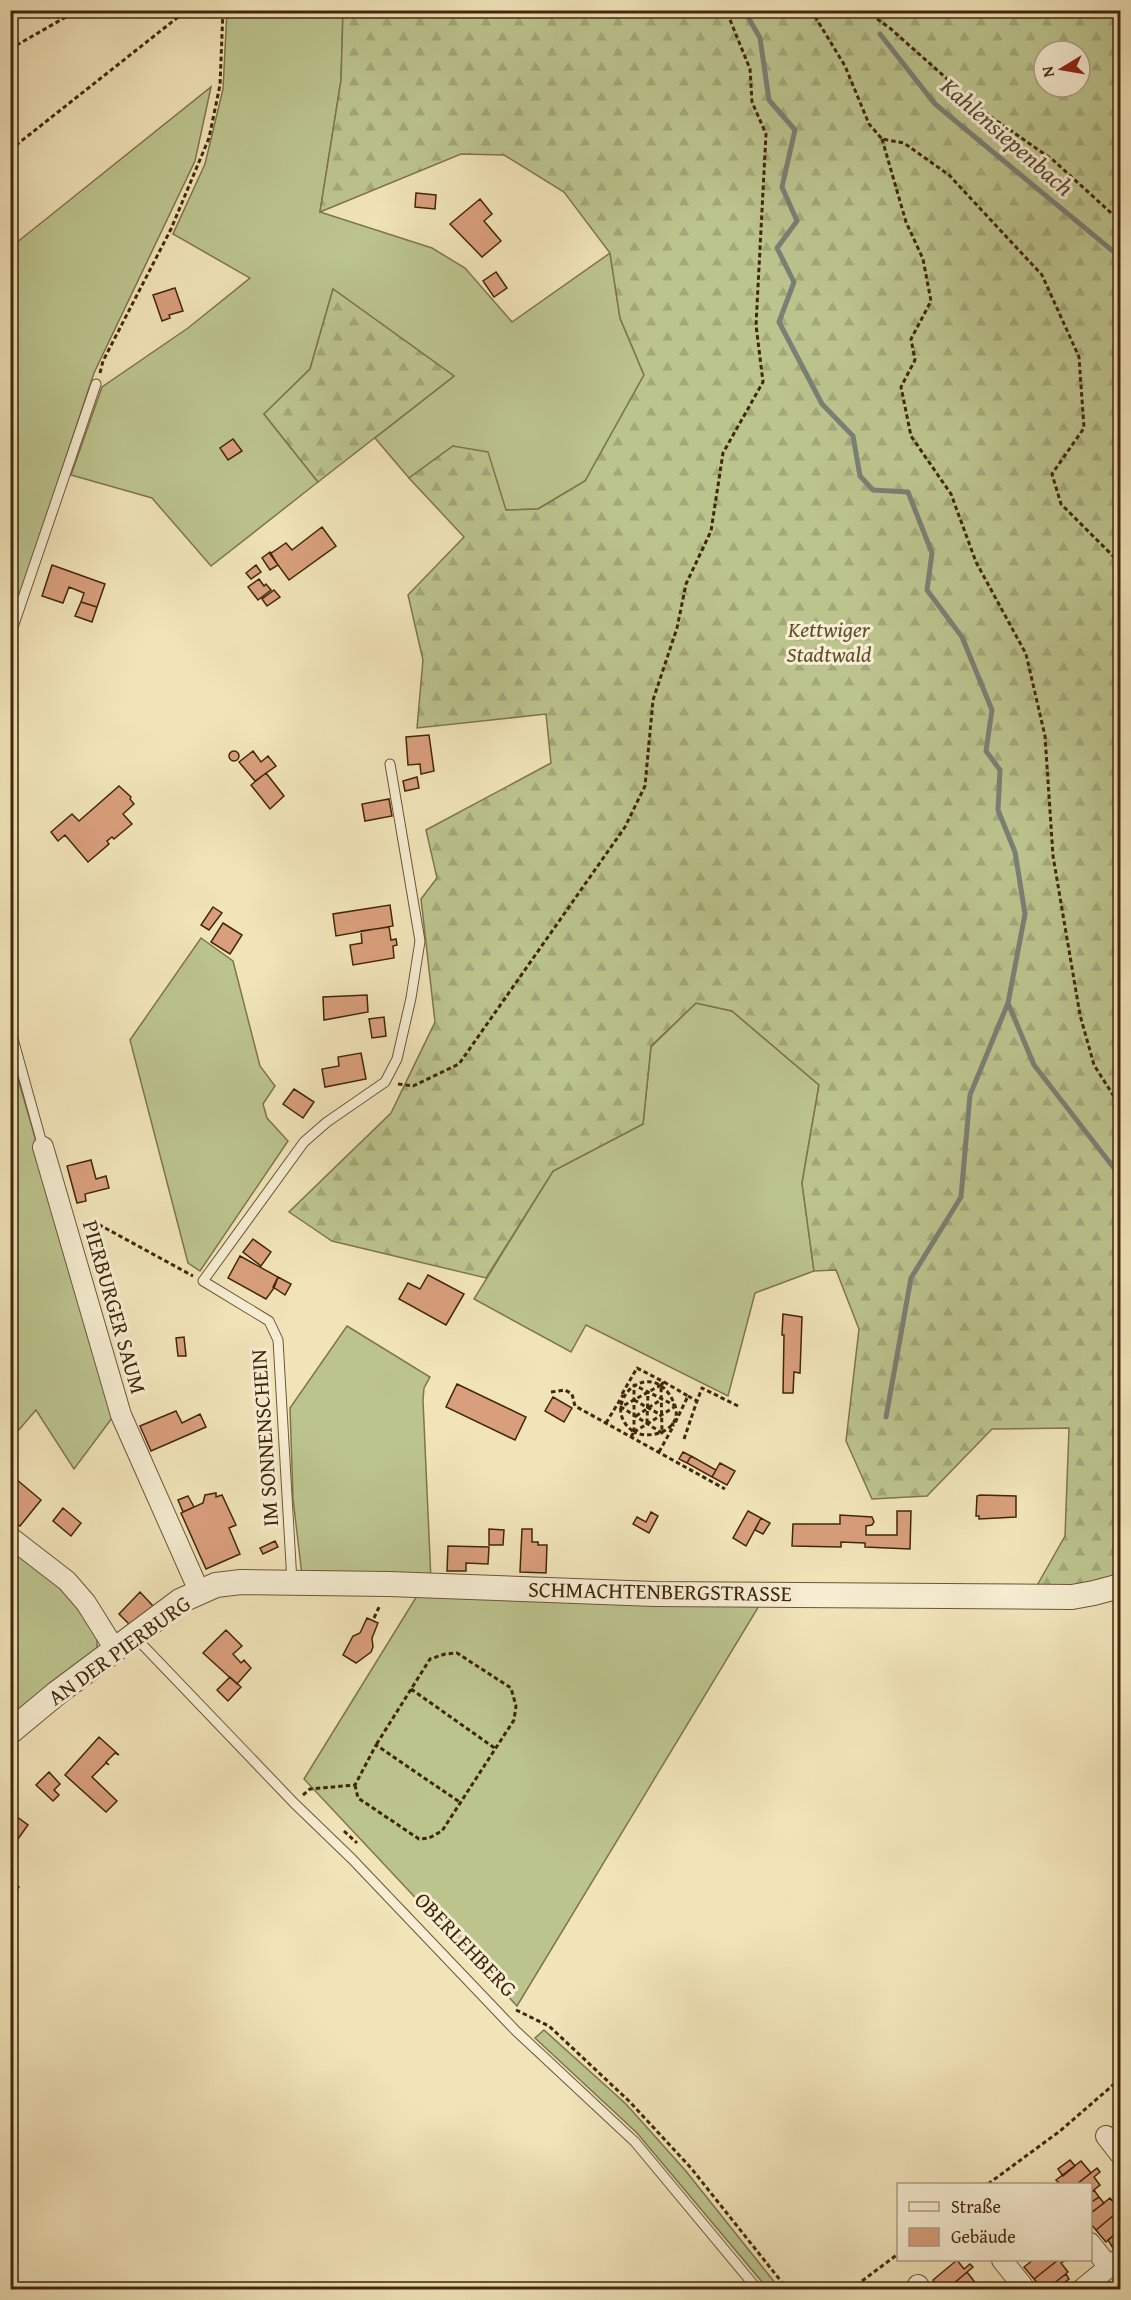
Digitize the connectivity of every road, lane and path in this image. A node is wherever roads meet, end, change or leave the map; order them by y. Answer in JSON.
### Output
{"nodes":[{"id":1,"x":78,"y":10,"type":"edge"},
{"id":2,"x":187,"y":10,"type":"edge"},
{"id":3,"x":223,"y":10,"type":"edge"},
{"id":4,"x":726,"y":10,"type":"edge"},
{"id":5,"x":811,"y":10,"type":"edge"},
{"id":6,"x":865,"y":10,"type":"edge"},
{"id":7,"x":10,"y":49,"type":"edge"},
{"id":8,"x":882,"y":139,"type":"junction"},
{"id":9,"x":10,"y":150,"type":"edge"},
{"id":10,"x":1120,"y":221,"type":"edge"},
{"id":11,"x":96,"y":384,"type":"joint"},
{"id":12,"x":1120,"y":563,"type":"edge"},
{"id":13,"x":10,"y":636,"type":"edge"},
{"id":14,"x":390,"y":764,"type":"dead end"},
{"id":15,"x":10,"y":1028,"type":"edge"},
{"id":16,"x":385,"y":1082,"type":"junction"},
{"id":17,"x":1120,"y":1106,"type":"edge"},
{"id":18,"x":43,"y":1147,"type":"joint"},
{"id":19,"x":66,"y":1222,"type":"junction"},
{"id":20,"x":203,"y":1281,"type":"junction"},
{"id":21,"x":662,"y":1384,"type":"junction"},
{"id":22,"x":634,"y":1385,"type":"junction"},
{"id":23,"x":551,"y":1392,"type":"dead end"},
{"id":24,"x":648,"y":1392,"type":"junction"},
{"id":25,"x":623,"y":1395,"type":"junction"},
{"id":26,"x":688,"y":1396,"type":"junction"},
{"id":27,"x":662,"y":1399,"type":"junction"},
{"id":28,"x":634,"y":1400,"type":"junction"},
{"id":29,"x":697,"y":1401,"type":"junction"},
{"id":30,"x":676,"y":1406,"type":"junction"},
{"id":31,"x":738,"y":1406,"type":"dead end"},
{"id":32,"x":621,"y":1407,"type":"junction"},
{"id":33,"x":647,"y":1409,"type":"junction"},
{"id":34,"x":661,"y":1415,"type":"junction"},
{"id":35,"x":636,"y":1417,"type":"junction"},
{"id":36,"x":606,"y":1423,"type":"junction"},
{"id":37,"x":647,"y":1424,"type":"junction"},
{"id":38,"x":673,"y":1425,"type":"junction"},
{"id":39,"x":634,"y":1432,"type":"junction"},
{"id":40,"x":662,"y":1433,"type":"junction"},
{"id":41,"x":631,"y":1437,"type":"junction"},
{"id":42,"x":684,"y":1440,"type":"dead end"},
{"id":43,"x":659,"y":1452,"type":"junction"},
{"id":44,"x":725,"y":1489,"type":"dead end"},
{"id":45,"x":10,"y":1537,"type":"edge"},
{"id":46,"x":292,"y":1582,"type":"junction"},
{"id":47,"x":1120,"y":1586,"type":"edge"},
{"id":48,"x":199,"y":1591,"type":"junction"},
{"id":49,"x":125,"y":1643,"type":"junction"},
{"id":50,"x":411,"y":1689,"type":"junction"},
{"id":51,"x":10,"y":1732,"type":"edge"},
{"id":52,"x":375,"y":1745,"type":"junction"},
{"id":53,"x":496,"y":1749,"type":"junction"},
{"id":54,"x":355,"y":1785,"type":"junction"},
{"id":55,"x":294,"y":1803,"type":"junction"},
{"id":56,"x":460,"y":1803,"type":"junction"},
{"id":57,"x":338,"y":1828,"type":"dead end"},
{"id":58,"x":364,"y":1850,"type":"dead end"},
{"id":59,"x":511,"y":2008,"type":"dead end"},
{"id":60,"x":1120,"y":2079,"type":"edge"},
{"id":61,"x":1106,"y":2136,"type":"dead end"},
{"id":62,"x":1120,"y":2154,"type":"edge"},
{"id":63,"x":989,"y":2183,"type":"edge"},
{"id":64,"x":1092,"y":2245,"type":"edge"},
{"id":65,"x":897,"y":2255,"type":"edge"},
{"id":66,"x":1004,"y":2261,"type":"edge"},
{"id":67,"x":1115,"y":2262,"type":"edge"},
{"id":68,"x":758,"y":2289,"type":"edge"},
{"id":69,"x":788,"y":2289,"type":"edge"},
{"id":70,"x":850,"y":2289,"type":"edge"},
{"id":71,"x":1026,"y":2289,"type":"edge"},
{"id":72,"x":1081,"y":2289,"type":"edge"}],
"edges":[{"from":1,"to":7,"type":"path"},
{"from":2,"to":9,"type":"path"},
{"from":3,"to":11,"type":"path"},
{"from":4,"to":16,"type":"path"},
{"from":5,"to":8,"type":"path"},
{"from":6,"to":10,"type":"path"},
{"from":8,"to":12,"type":"path"},
{"from":8,"to":17,"type":"path"},
{"from":11,"to":13,"type":"lane"},
{"from":14,"to":16,"type":"lane"},
{"from":15,"to":18,"type":"lane","name":"PIERBURGER SAUM"},
{"from":16,"to":20,"type":"lane"},
{"from":18,"to":19,"type":"street","name":"PIERBURGER SAUM"},
{"from":19,"to":20,"type":"path"},
{"from":19,"to":48,"type":"street","name":"PIERBURGER SAUM"},
{"from":20,"to":46,"type":"lane","name":"IM SONNENSCHEIN"},
{"from":21,"to":22,"type":"path"},
{"from":21,"to":24,"type":"path"},
{"from":21,"to":25,"type":"path"},
{"from":21,"to":26,"type":"path"},
{"from":21,"to":27,"type":"path"},
{"from":21,"to":30,"type":"path"},
{"from":22,"to":24,"type":"path"},
{"from":22,"to":25,"type":"path"},
{"from":22,"to":28,"type":"path"},
{"from":23,"to":36,"type":"path"},
{"from":24,"to":27,"type":"path"},
{"from":24,"to":28,"type":"path"},
{"from":24,"to":33,"type":"path"},
{"from":25,"to":32,"type":"path"},
{"from":25,"to":36,"type":"path"},
{"from":26,"to":29,"type":"path"},
{"from":26,"to":38,"type":"path"},
{"from":27,"to":30,"type":"path"},
{"from":27,"to":33,"type":"path"},
{"from":27,"to":34,"type":"path"},
{"from":28,"to":32,"type":"path"},
{"from":28,"to":33,"type":"path"},
{"from":28,"to":35,"type":"path"},
{"from":29,"to":31,"type":"path"},
{"from":29,"to":42,"type":"path"},
{"from":30,"to":34,"type":"path"},
{"from":30,"to":38,"type":"path"},
{"from":32,"to":35,"type":"path"},
{"from":32,"to":39,"type":"path"},
{"from":33,"to":34,"type":"path"},
{"from":33,"to":35,"type":"path"},
{"from":33,"to":37,"type":"path"},
{"from":34,"to":37,"type":"path"},
{"from":34,"to":40,"type":"path"},
{"from":35,"to":37,"type":"path"},
{"from":35,"to":39,"type":"path"},
{"from":36,"to":41,"type":"path"},
{"from":37,"to":39,"type":"path"},
{"from":37,"to":40,"type":"path"},
{"from":38,"to":40,"type":"path"},
{"from":38,"to":43,"type":"path"},
{"from":39,"to":40,"type":"path"},
{"from":39,"to":41,"type":"path"},
{"from":41,"to":43,"type":"path"},
{"from":43,"to":44,"type":"path"},
{"from":45,"to":49,"type":"street"},
{"from":46,"to":47,"type":"street","name":"SCHMACHTENBERGSTRASSE"},
{"from":46,"to":48,"type":"street","name":"SCHMACHTENBERGSTRASSE"},
{"from":48,"to":49,"type":"street","name":"AN DER PIERBURG"},
{"from":49,"to":51,"type":"street","name":"AN DER PIERBURG"},
{"from":49,"to":55,"type":"lane","name":"OBERLEHBERG"},
{"from":50,"to":52,"type":"path"},
{"from":50,"to":53,"type":"path"},
{"from":50,"to":53,"type":"path"},
{"from":52,"to":54,"type":"path"},
{"from":52,"to":56,"type":"path"},
{"from":53,"to":56,"type":"path"},
{"from":54,"to":55,"type":"path"},
{"from":54,"to":56,"type":"path"},
{"from":55,"to":68,"type":"lane","name":"OBERLEHBERG"},
{"from":57,"to":58,"type":"path"},
{"from":59,"to":69,"type":"path"},
{"from":60,"to":63,"type":"path"},
{"from":61,"to":62,"type":"street"},
{"from":64,"to":67,"type":"street"},
{"from":65,"to":70,"type":"path"},
{"from":66,"to":71,"type":"street"},
{"from":67,"to":72,"type":"street"}]}
